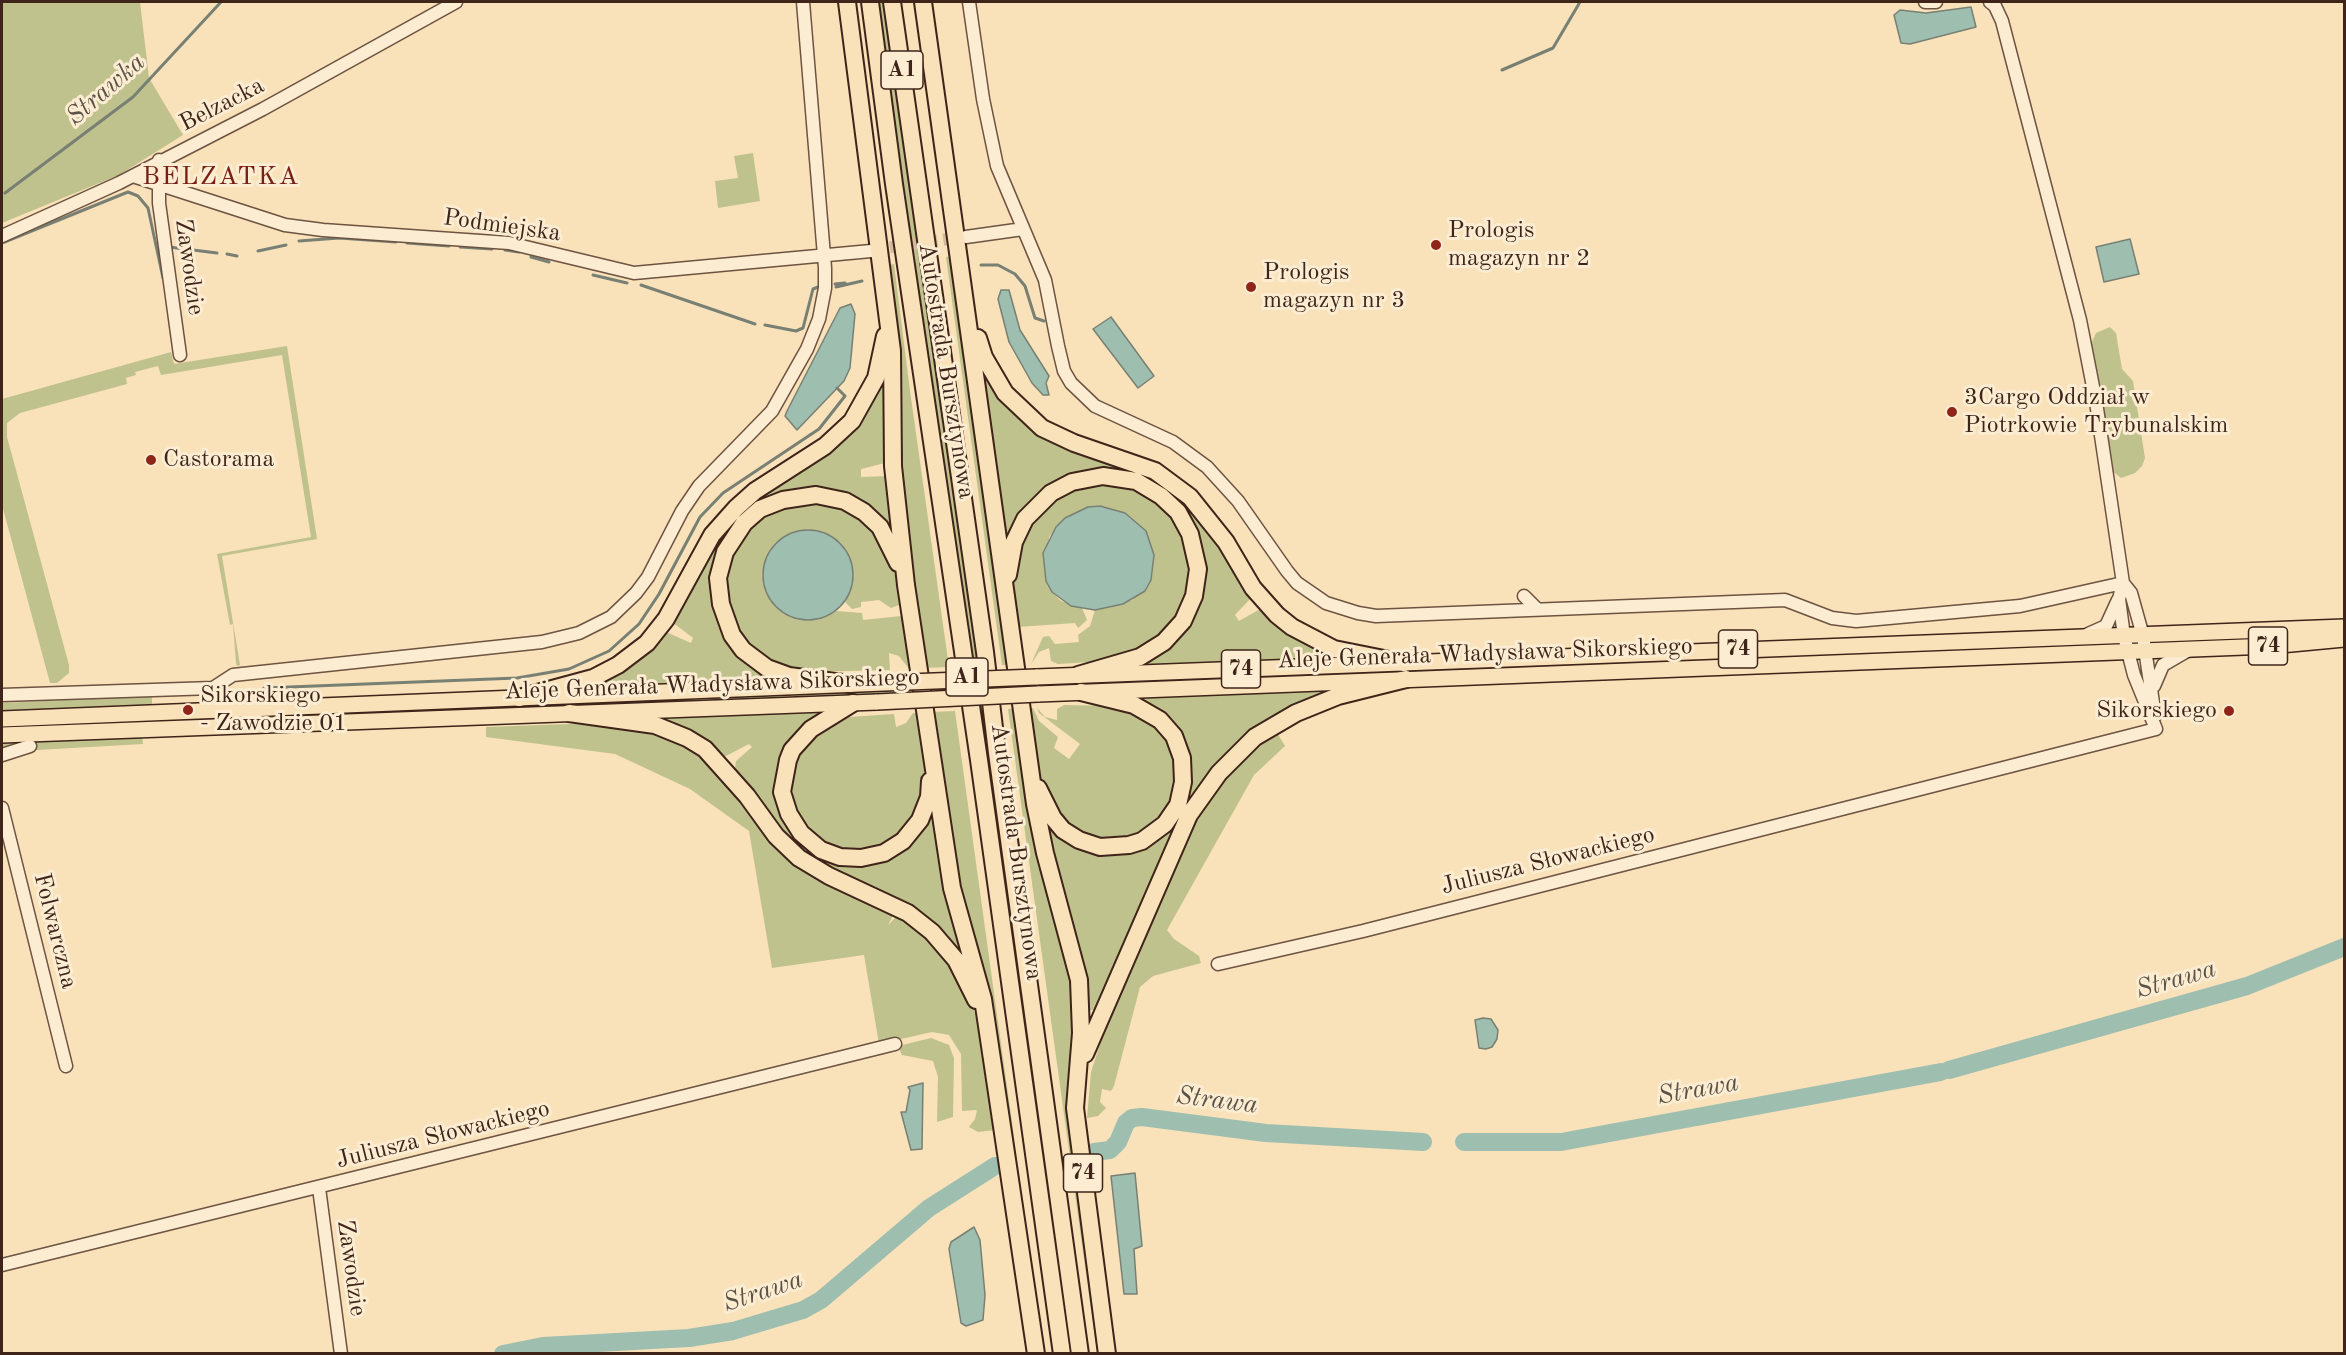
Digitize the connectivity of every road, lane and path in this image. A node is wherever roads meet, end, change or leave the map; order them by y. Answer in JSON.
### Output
{"nodes":[{"id":1,"x":456,"y":2,"type":"edge"},
{"id":2,"x":803,"y":2,"type":"edge"},
{"id":3,"x":847,"y":2,"type":"edge"},
{"id":4,"x":870,"y":2,"type":"edge"},
{"id":5,"x":892,"y":2,"type":"edge"},
{"id":6,"x":923,"y":2,"type":"edge"},
{"id":7,"x":969,"y":2,"type":"edge"},
{"id":8,"x":1925,"y":2,"type":"edge"},
{"id":9,"x":1936,"y":2,"type":"edge"},
{"id":10,"x":1990,"y":2,"type":"edge"},
{"id":11,"x":159,"y":160,"type":"junction"},
{"id":12,"x":133,"y":176,"type":"junction"},
{"id":13,"x":159,"y":184,"type":"junction"},
{"id":14,"x":1023,"y":229,"type":"junction"},
{"id":15,"x":2,"y":236,"type":"edge"},
{"id":16,"x":966,"y":237,"type":"tunnel mouth"},
{"id":17,"x":871,"y":250,"type":"tunnel mouth"},
{"id":18,"x":824,"y":256,"type":"junction"},
{"id":19,"x":966,"y":297,"type":"junction"},
{"id":20,"x":887,"y":302,"type":"junction"},
{"id":21,"x":180,"y":355,"type":"dead end"},
{"id":22,"x":2123,"y":583,"type":"junction"},
{"id":23,"x":906,"y":585,"type":"junction"},
{"id":24,"x":1524,"y":596,"type":"dead end"},
{"id":25,"x":2119,"y":599,"type":"junction"},
{"id":26,"x":1537,"y":609,"type":"junction"},
{"id":27,"x":1010,"y":618,"type":"junction"},
{"id":28,"x":2344,"y":627,"type":"edge"},
{"id":29,"x":2124,"y":636,"type":"junction"},
{"id":30,"x":2076,"y":638,"type":"junction"},
{"id":31,"x":2344,"y":639,"type":"edge"},
{"id":32,"x":2145,"y":644,"type":"junction"},
{"id":33,"x":2191,"y":649,"type":"junction"},
{"id":34,"x":2127,"y":652,"type":"junction"},
{"id":35,"x":1405,"y":671,"type":"junction"},
{"id":36,"x":850,"y":684,"type":"junction"},
{"id":37,"x":1079,"y":684,"type":"junction"},
{"id":38,"x":2,"y":695,"type":"edge"},
{"id":39,"x":2152,"y":696,"type":"junction"},
{"id":40,"x":519,"y":698,"type":"junction"},
{"id":41,"x":853,"y":703,"type":"junction"},
{"id":42,"x":569,"y":713,"type":"junction"},
{"id":43,"x":2,"y":719,"type":"edge"},
{"id":44,"x":2156,"y":729,"type":"junction"},
{"id":45,"x":2,"y":735,"type":"edge"},
{"id":46,"x":30,"y":746,"type":"dead end"},
{"id":47,"x":2,"y":755,"type":"edge"},
{"id":48,"x":931,"y":756,"type":"junction"},
{"id":49,"x":1031,"y":764,"type":"junction"},
{"id":50,"x":2,"y":808,"type":"edge"},
{"id":51,"x":1218,"y":964,"type":"dead end"},
{"id":52,"x":895,"y":1044,"type":"dead end"},
{"id":53,"x":990,"y":1044,"type":"junction"},
{"id":54,"x":66,"y":1066,"type":"dead end"},
{"id":55,"x":1077,"y":1081,"type":"junction"},
{"id":56,"x":319,"y":1188,"type":"junction"},
{"id":57,"x":2,"y":1266,"type":"edge"},
{"id":58,"x":341,"y":1353,"type":"edge"},
{"id":59,"x":1036,"y":1353,"type":"edge"},
{"id":60,"x":1062,"y":1353,"type":"edge"},
{"id":61,"x":1080,"y":1353,"type":"edge"},
{"id":62,"x":1107,"y":1353,"type":"edge"}],
"edges":[{"from":1,"to":11,"type":"street","name":"Belzacka"},
{"from":2,"to":18,"type":"street"},
{"from":3,"to":20,"type":"highway"},
{"from":4,"to":60,"type":"highway","name":"Autostrada Bursztynowa","number":"A1"},
{"from":5,"to":61,"type":"highway","name":"Autostrada Bursztynowa","number":"A1"},
{"from":6,"to":19,"type":"highway"},
{"from":7,"to":14,"type":"street"},
{"from":8,"to":9,"type":"street"},
{"from":10,"to":22,"type":"street"},
{"from":11,"to":12,"type":"street","name":"Belzacka"},
{"from":11,"to":13,"type":"street","name":"Zawodzie"},
{"from":12,"to":13,"type":"street","name":"Podmiejska"},
{"from":12,"to":15,"type":"street","name":"Belzacka"},
{"from":13,"to":18,"type":"street","name":"Podmiejska"},
{"from":13,"to":21,"type":"street","name":"Zawodzie"},
{"from":14,"to":16,"type":"street"},
{"from":14,"to":26,"type":"street"},
{"from":17,"to":18,"type":"street","name":"Podmiejska"},
{"from":18,"to":38,"type":"street"},
{"from":19,"to":27,"type":"highway"},
{"from":19,"to":35,"type":"highway"},
{"from":20,"to":23,"type":"highway"},
{"from":20,"to":40,"type":"highway"},
{"from":22,"to":25,"type":"street"},
{"from":22,"to":26,"type":"street"},
{"from":22,"to":32,"type":"street"},
{"from":23,"to":36,"type":"highway"},
{"from":23,"to":48,"type":"highway"},
{"from":24,"to":26,"type":"street"},
{"from":25,"to":29,"type":"street"},
{"from":25,"to":30,"type":"street"},
{"from":27,"to":37,"type":"highway"},
{"from":27,"to":49,"type":"highway"},
{"from":28,"to":32,"type":"main road","number":"74"},
{"from":29,"to":30,"type":"main road","number":"74"},
{"from":29,"to":32,"type":"main road","number":"74"},
{"from":29,"to":34,"type":"street"},
{"from":30,"to":35,"type":"main road","name":"Aleje Generała Władysława Sikorskiego","number":"74"},
{"from":31,"to":33,"type":"main road","number":"74"},
{"from":32,"to":33,"type":"main road","number":"74"},
{"from":32,"to":34,"type":"main road","number":"74"},
{"from":32,"to":39,"type":"street"},
{"from":33,"to":39,"type":"street"},
{"from":34,"to":35,"type":"main road","name":"Aleje Generała Władysława Sikorskiego","number":"74"},
{"from":34,"to":44,"type":"street"},
{"from":35,"to":37,"type":"main road","name":"Aleje Generała Władysława Sikorskiego","number":"74"},
{"from":35,"to":55,"type":"highway"},
{"from":36,"to":37,"type":"main road","name":"Aleje Generała Władysława Sikorskiego","number":"74","bridge":true},
{"from":36,"to":40,"type":"main road","name":"Aleje Generała Władysława Sikorskiego"},
{"from":37,"to":41,"type":"main road","name":"Aleje Generała Władysława Sikorskiego","bridge":true},
{"from":37,"to":49,"type":"highway"},
{"from":39,"to":44,"type":"street"},
{"from":40,"to":43,"type":"main road","name":"Aleje Generała Władysława Sikorskiego"},
{"from":41,"to":42,"type":"main road","name":"Aleje Generała Władysława Sikorskiego"},
{"from":41,"to":48,"type":"highway"},
{"from":42,"to":45,"type":"main road","name":"Aleje Generała Władysława Sikorskiego"},
{"from":42,"to":53,"type":"highway"},
{"from":44,"to":51,"type":"street","name":"Juliusza Słowackiego"},
{"from":46,"to":47,"type":"street"},
{"from":48,"to":53,"type":"highway"},
{"from":49,"to":55,"type":"highway"},
{"from":50,"to":54,"type":"street","name":"Folwarczna"},
{"from":52,"to":56,"type":"street","name":"Juliusza Słowackiego"},
{"from":53,"to":59,"type":"highway"},
{"from":55,"to":62,"type":"highway","number":"74"},
{"from":56,"to":57,"type":"street","name":"Juliusza Słowackiego"},
{"from":56,"to":58,"type":"street","name":"Zawodzie"}]}
